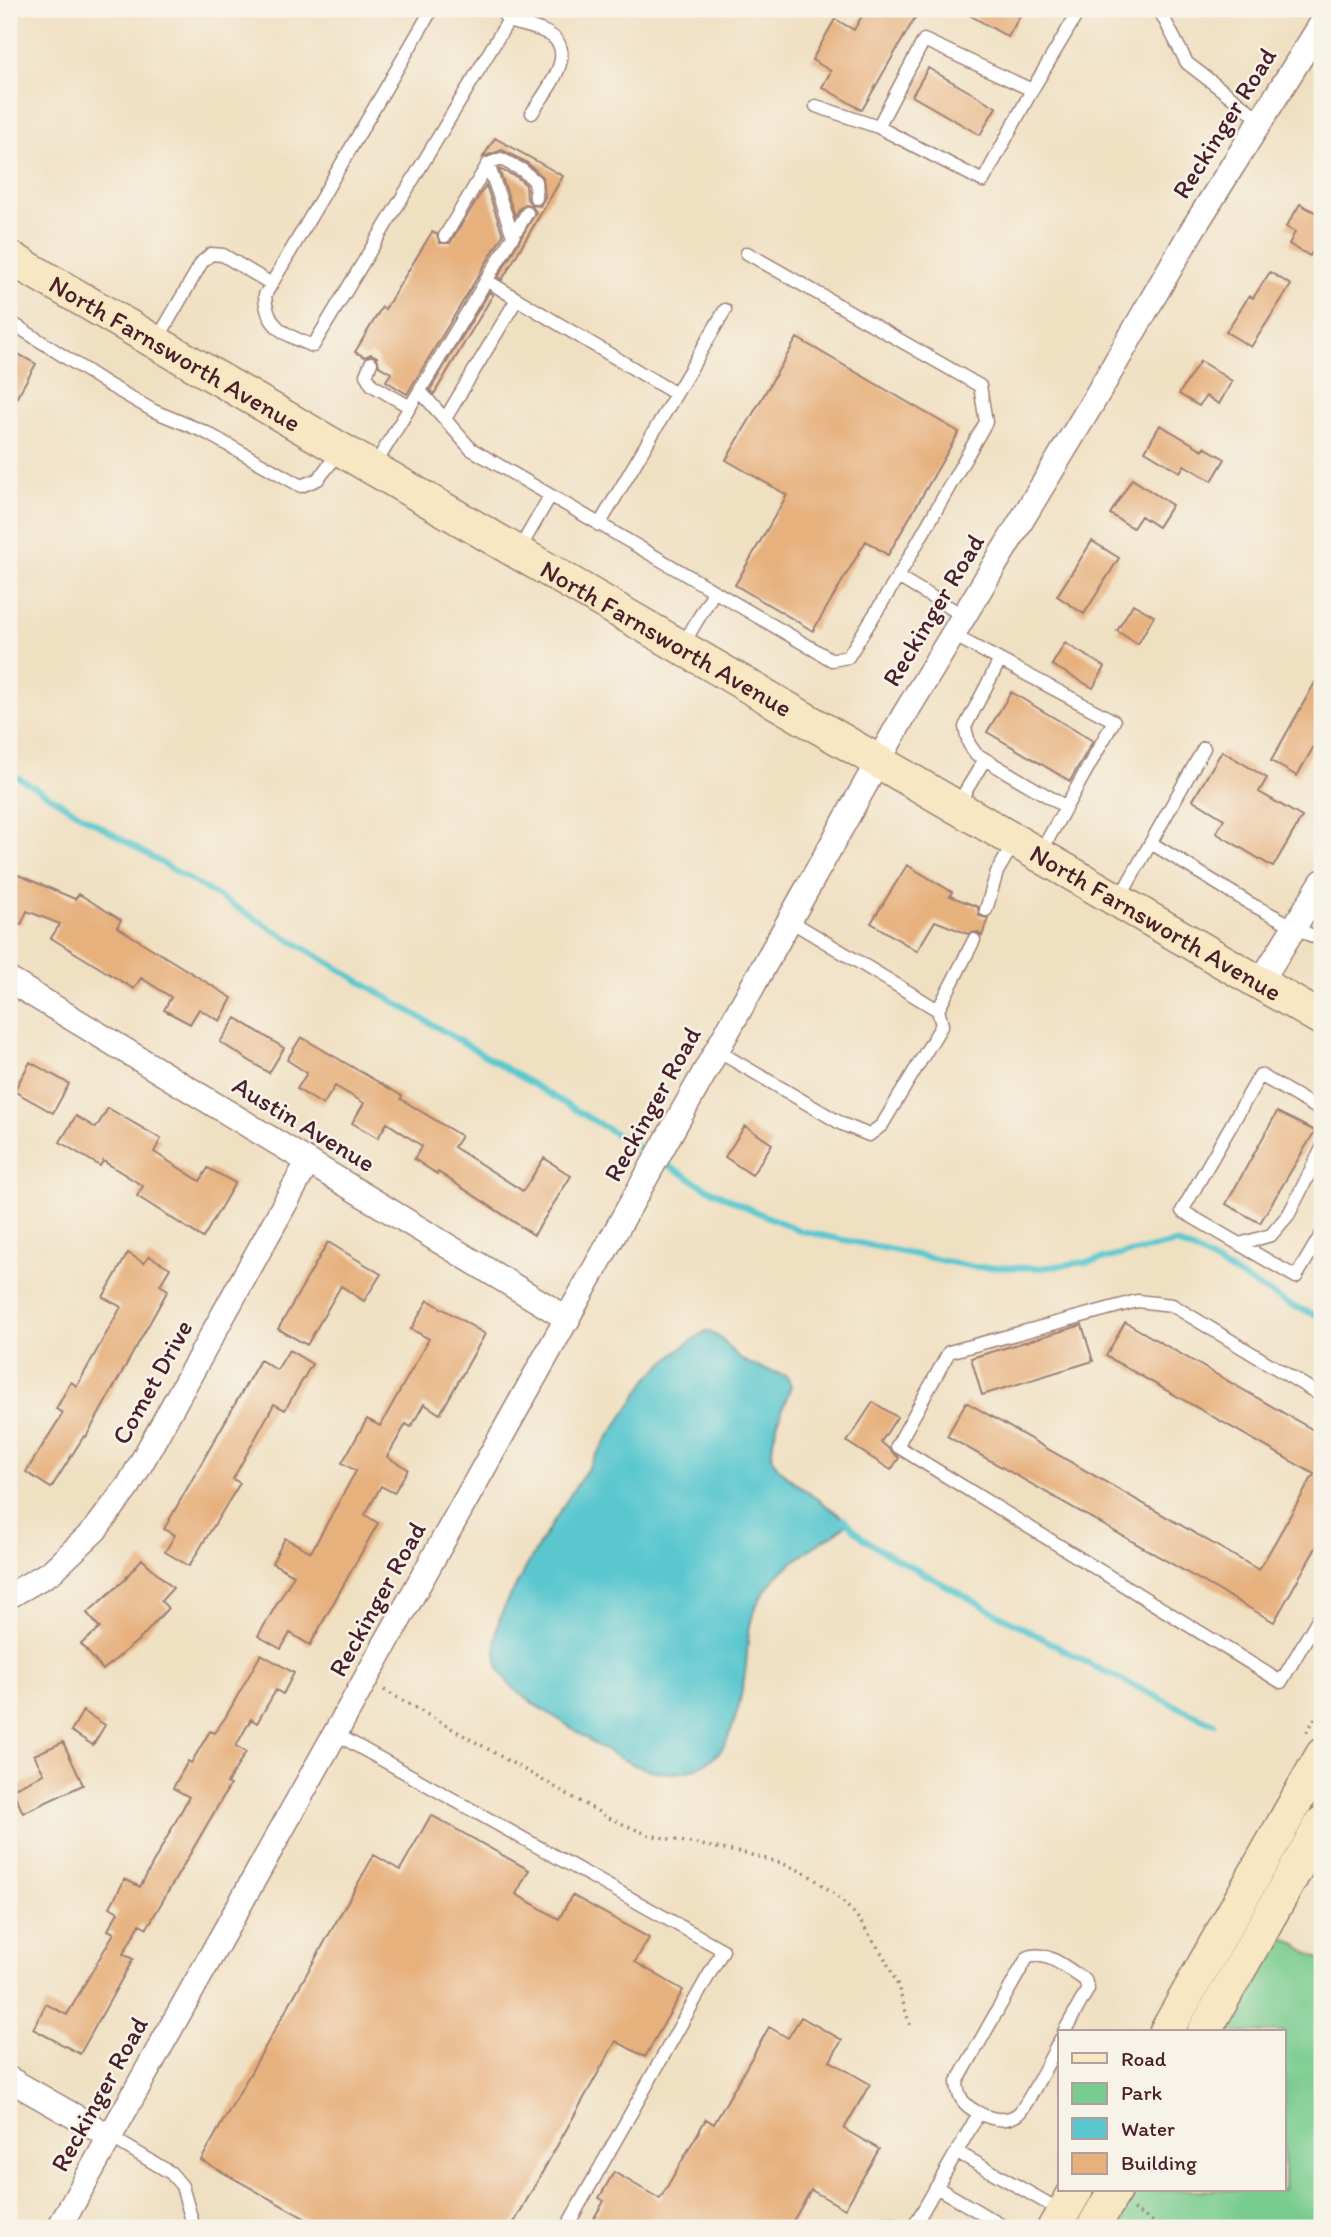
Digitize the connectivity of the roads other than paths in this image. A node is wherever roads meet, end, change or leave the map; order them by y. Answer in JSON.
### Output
{"nodes":[{"id":1,"x":432,"y":9,"type":"edge"},
{"id":2,"x":1080,"y":9,"type":"edge"},
{"id":3,"x":1159,"y":9,"type":"edge"},
{"id":4,"x":505,"y":15,"type":"edge"},
{"id":5,"x":1322,"y":23,"type":"edge"},
{"id":6,"x":1032,"y":90,"type":"junction"},
{"id":7,"x":816,"y":106,"type":"dead end"},
{"id":8,"x":532,"y":113,"type":"dead end"},
{"id":9,"x":1261,"y":120,"type":"junction"},
{"id":10,"x":878,"y":127,"type":"junction"},
{"id":11,"x":488,"y":164,"type":"junction"},
{"id":12,"x":536,"y":198,"type":"dead end"},
{"id":13,"x":527,"y":213,"type":"dead end"},
{"id":14,"x":445,"y":236,"type":"dead end"},
{"id":15,"x":513,"y":236,"type":"junction"},
{"id":16,"x":747,"y":254,"type":"dead end"},
{"id":17,"x":9,"y":257,"type":"edge"},
{"id":18,"x":486,"y":280,"type":"junction"},
{"id":19,"x":270,"y":283,"type":"junction"},
{"id":20,"x":517,"y":299,"type":"junction"},
{"id":21,"x":725,"y":310,"type":"dead end"},
{"id":22,"x":9,"y":321,"type":"edge"},
{"id":23,"x":156,"y":342,"type":"junction"},
{"id":24,"x":371,"y":363,"type":"dead end"},
{"id":25,"x":420,"y":391,"type":"junction"},
{"id":26,"x":676,"y":394,"type":"junction"},
{"id":27,"x":410,"y":407,"type":"junction"},
{"id":28,"x":445,"y":419,"type":"junction"},
{"id":29,"x":342,"y":450,"type":"junction"},
{"id":30,"x":373,"y":468,"type":"junction"},
{"id":31,"x":550,"y":496,"type":"junction"},
{"id":32,"x":599,"y":524,"type":"junction"},
{"id":33,"x":518,"y":552,"type":"junction"},
{"id":34,"x":898,"y":577,"type":"junction"},
{"id":35,"x":714,"y":592,"type":"junction"},
{"id":36,"x":958,"y":626,"type":"junction"},
{"id":37,"x":681,"y":648,"type":"junction"},
{"id":38,"x":1000,"y":660,"type":"junction"},
{"id":39,"x":1204,"y":748,"type":"dead end"},
{"id":40,"x":985,"y":760,"type":"junction"},
{"id":41,"x":877,"y":762,"type":"junction"},
{"id":42,"x":1066,"y":807,"type":"junction"},
{"id":43,"x":956,"y":808,"type":"junction"},
{"id":44,"x":1151,"y":843,"type":"junction"},
{"id":45,"x":1027,"y":848,"type":"junction"},
{"id":46,"x":1322,"y":882,"type":"edge"},
{"id":47,"x":1118,"y":901,"type":"junction"},
{"id":48,"x":986,"y":910,"type":"dead end"},
{"id":49,"x":789,"y":920,"type":"junction"},
{"id":50,"x":1295,"y":926,"type":"junction"},
{"id":51,"x":974,"y":940,"type":"dead end"},
{"id":52,"x":1322,"y":941,"type":"edge"},
{"id":53,"x":9,"y":980,"type":"edge"},
{"id":54,"x":1260,"y":983,"type":"junction"},
{"id":55,"x":938,"y":1010,"type":"junction"},
{"id":56,"x":1322,"y":1019,"type":"edge"},
{"id":57,"x":716,"y":1050,"type":"junction"},
{"id":58,"x":1322,"y":1111,"type":"edge"},
{"id":59,"x":1322,"y":1148,"type":"edge"},
{"id":60,"x":308,"y":1162,"type":"junction"},
{"id":61,"x":1322,"y":1233,"type":"edge"},
{"id":62,"x":1240,"y":1244,"type":"junction"},
{"id":63,"x":568,"y":1319,"type":"junction"},
{"id":64,"x":1322,"y":1396,"type":"edge"},
{"id":65,"x":9,"y":1596,"type":"edge"},
{"id":66,"x":1322,"y":1612,"type":"edge"},
{"id":67,"x":336,"y":1734,"type":"junction"},
{"id":68,"x":1322,"y":1755,"type":"edge"},
{"id":69,"x":1322,"y":1823,"type":"edge"},
{"id":70,"x":1065,"y":2030,"type":"edge"},
{"id":71,"x":1167,"y":2030,"type":"edge"},
{"id":72,"x":1205,"y":2030,"type":"edge"},
{"id":73,"x":1058,"y":2044,"type":"edge"},
{"id":74,"x":9,"y":2079,"type":"edge"},
{"id":75,"x":979,"y":2113,"type":"junction"},
{"id":76,"x":109,"y":2137,"type":"junction"},
{"id":77,"x":957,"y":2152,"type":"junction"},
{"id":78,"x":936,"y":2188,"type":"junction"},
{"id":79,"x":1124,"y":2200,"type":"edge"},
{"id":80,"x":1070,"y":2215,"type":"edge"},
{"id":81,"x":60,"y":2228,"type":"edge"},
{"id":82,"x":194,"y":2228,"type":"edge"},
{"id":83,"x":566,"y":2228,"type":"edge"},
{"id":84,"x":874,"y":2228,"type":"edge"},
{"id":85,"x":902,"y":2228,"type":"edge"},
{"id":86,"x":913,"y":2228,"type":"edge"},
{"id":87,"x":1006,"y":2228,"type":"edge"},
{"id":88,"x":1093,"y":2228,"type":"edge"}],
"edges":[{"from":1,"to":19,"type":"lane"},
{"from":2,"to":6,"type":"lane"},
{"from":3,"to":9,"type":"lane"},
{"from":4,"to":8,"type":"lane"},
{"from":4,"to":19,"type":"lane"},
{"from":5,"to":9,"type":"street","name":"Reckinger Road"},
{"from":6,"to":10,"type":"lane"},
{"from":6,"to":10,"type":"lane"},
{"from":7,"to":10,"type":"lane"},
{"from":9,"to":36,"type":"street","name":"Reckinger Road"},
{"from":11,"to":12,"type":"lane"},
{"from":11,"to":14,"type":"lane"},
{"from":11,"to":15,"type":"lane"},
{"from":13,"to":15,"type":"lane"},
{"from":15,"to":18,"type":"lane"},
{"from":16,"to":34,"type":"lane"},
{"from":17,"to":23,"type":"main road","name":"North Farnsworth Avenue"},
{"from":18,"to":20,"type":"lane"},
{"from":18,"to":25,"type":"lane"},
{"from":19,"to":23,"type":"lane"},
{"from":20,"to":26,"type":"lane"},
{"from":20,"to":28,"type":"lane"},
{"from":21,"to":26,"type":"lane"},
{"from":22,"to":29,"type":"lane"},
{"from":23,"to":29,"type":"main road","name":"North Farnsworth Avenue"},
{"from":24,"to":27,"type":"lane"},
{"from":25,"to":27,"type":"lane"},
{"from":25,"to":28,"type":"lane"},
{"from":26,"to":32,"type":"lane"},
{"from":27,"to":30,"type":"lane"},
{"from":28,"to":31,"type":"lane"},
{"from":29,"to":30,"type":"main road","name":"North Farnsworth Avenue"},
{"from":30,"to":33,"type":"main road","name":"North Farnsworth Avenue"},
{"from":31,"to":32,"type":"lane"},
{"from":31,"to":33,"type":"lane"},
{"from":32,"to":35,"type":"lane"},
{"from":33,"to":37,"type":"main road","name":"North Farnsworth Avenue"},
{"from":34,"to":35,"type":"lane"},
{"from":34,"to":36,"type":"lane"},
{"from":35,"to":37,"type":"lane"},
{"from":36,"to":38,"type":"lane"},
{"from":36,"to":41,"type":"street","name":"Reckinger Road"},
{"from":37,"to":41,"type":"main road","name":"North Farnsworth Avenue"},
{"from":38,"to":40,"type":"lane"},
{"from":38,"to":42,"type":"lane"},
{"from":39,"to":44,"type":"lane"},
{"from":40,"to":42,"type":"lane"},
{"from":40,"to":43,"type":"lane"},
{"from":41,"to":43,"type":"main road","name":"North Farnsworth Avenue"},
{"from":41,"to":49,"type":"street","name":"Reckinger Road"},
{"from":42,"to":45,"type":"lane"},
{"from":43,"to":45,"type":"main road","name":"North Farnsworth Avenue"},
{"from":44,"to":47,"type":"lane"},
{"from":44,"to":50,"type":"lane"},
{"from":45,"to":47,"type":"main road","name":"North Farnsworth Avenue"},
{"from":45,"to":48,"type":"lane"},
{"from":46,"to":50,"type":"street"},
{"from":47,"to":54,"type":"main road","name":"North Farnsworth Avenue"},
{"from":49,"to":55,"type":"lane"},
{"from":49,"to":57,"type":"street","name":"Reckinger Road"},
{"from":50,"to":52,"type":"lane"},
{"from":50,"to":54,"type":"street"},
{"from":51,"to":55,"type":"lane"},
{"from":53,"to":60,"type":"street","name":"Austin Avenue"},
{"from":54,"to":56,"type":"main road","name":"North Farnsworth Avenue"},
{"from":55,"to":57,"type":"lane"},
{"from":57,"to":63,"type":"street","name":"Reckinger Road"},
{"from":58,"to":62,"type":"lane"},
{"from":59,"to":62,"type":"lane"},
{"from":60,"to":63,"type":"street","name":"Austin Avenue"},
{"from":60,"to":65,"type":"street","name":"Comet Drive"},
{"from":61,"to":62,"type":"lane"},
{"from":63,"to":67,"type":"street","name":"Reckinger Road"},
{"from":64,"to":66,"type":"lane"},
{"from":67,"to":76,"type":"street","name":"Reckinger Road"},
{"from":67,"to":83,"type":"lane"},
{"from":68,"to":71,"type":"main road"},
{"from":69,"to":72,"type":"main road"},
{"from":70,"to":75,"type":"lane"},
{"from":73,"to":75,"type":"lane"},
{"from":74,"to":76,"type":"street"},
{"from":75,"to":77,"type":"lane"},
{"from":76,"to":81,"type":"street","name":"Reckinger Road"},
{"from":76,"to":82,"type":"lane"},
{"from":77,"to":78,"type":"lane"},
{"from":77,"to":80,"type":"lane"},
{"from":78,"to":86,"type":"lane"},
{"from":78,"to":87,"type":"lane"},
{"from":79,"to":88,"type":"main road"},
{"from":84,"to":85,"type":"lane"}]}
